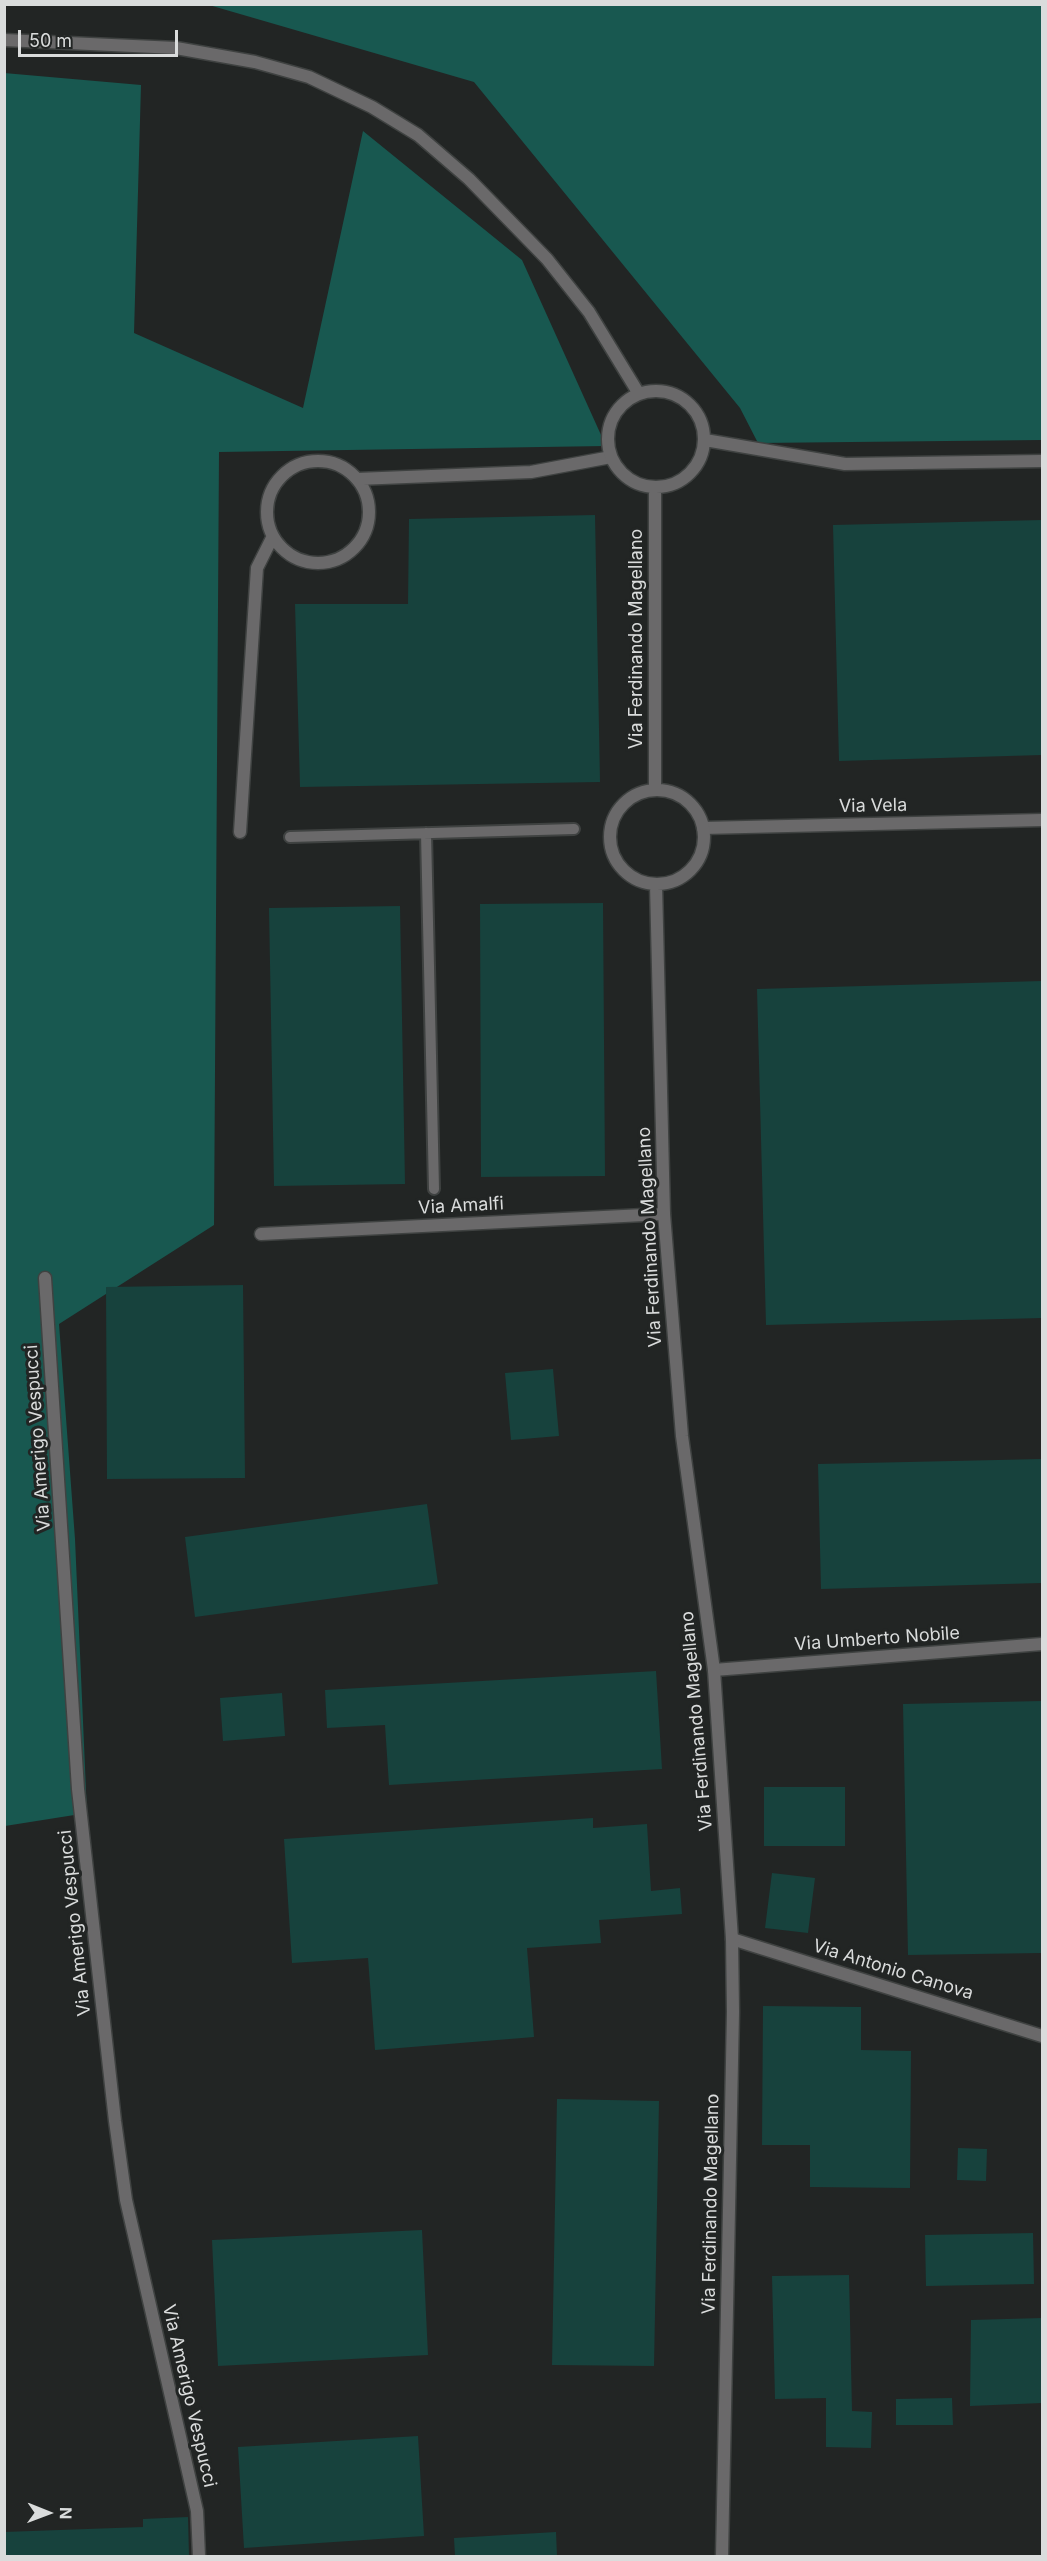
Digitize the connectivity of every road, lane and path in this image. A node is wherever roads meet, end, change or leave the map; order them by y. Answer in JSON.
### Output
{"nodes":[{"id":1,"x":4,"y":40,"type":"edge"},
{"id":2,"x":639,"y":394,"type":"junction"},
{"id":3,"x":705,"y":440,"type":"junction"},
{"id":4,"x":611,"y":457,"type":"junction"},
{"id":5,"x":1042,"y":461,"type":"edge"},
{"id":6,"x":357,"y":479,"type":"junction"},
{"id":7,"x":655,"y":488,"type":"junction"},
{"id":8,"x":273,"y":536,"type":"junction"},
{"id":9,"x":655,"y":790,"type":"junction"},
{"id":10,"x":1042,"y":820,"type":"edge"},
{"id":11,"x":704,"y":828,"type":"junction"},
{"id":12,"x":574,"y":829,"type":"dead end"},
{"id":13,"x":240,"y":832,"type":"dead end"},
{"id":14,"x":426,"y":833,"type":"junction"},
{"id":15,"x":290,"y":837,"type":"dead end"},
{"id":16,"x":656,"y":885,"type":"junction"},
{"id":17,"x":434,"y":1189,"type":"dead end"},
{"id":18,"x":664,"y":1214,"type":"junction"},
{"id":19,"x":261,"y":1234,"type":"dead end"},
{"id":20,"x":45,"y":1278,"type":"dead end"},
{"id":21,"x":1042,"y":1644,"type":"edge"},
{"id":22,"x":714,"y":1670,"type":"junction"},
{"id":23,"x":732,"y":1939,"type":"junction"},
{"id":24,"x":1042,"y":2036,"type":"edge"},
{"id":25,"x":199,"y":2556,"type":"edge"},
{"id":26,"x":722,"y":2556,"type":"edge"}],
"edges":[{"from":1,"to":2,"type":"street"},
{"from":2,"to":3,"type":"street"},
{"from":2,"to":4,"type":"street"},
{"from":3,"to":5,"type":"street"},
{"from":3,"to":7,"type":"street"},
{"from":4,"to":6,"type":"street"},
{"from":4,"to":7,"type":"street"},
{"from":6,"to":8,"type":"street"},
{"from":6,"to":8,"type":"street"},
{"from":7,"to":9,"type":"street","name":"Via Ferdinando Magellano"},
{"from":8,"to":13,"type":"street"},
{"from":9,"to":11,"type":"street"},
{"from":9,"to":16,"type":"street"},
{"from":10,"to":11,"type":"street","name":"Via Vela"},
{"from":11,"to":16,"type":"street"},
{"from":12,"to":14,"type":"lane"},
{"from":14,"to":15,"type":"lane"},
{"from":14,"to":17,"type":"lane"},
{"from":16,"to":18,"type":"street","name":"Via Ferdinando Magellano"},
{"from":18,"to":19,"type":"street","name":"Via Amalfi"},
{"from":18,"to":22,"type":"street","name":"Via Ferdinando Magellano"},
{"from":20,"to":25,"type":"street","name":"Via Amerigo Vespucci"},
{"from":21,"to":22,"type":"street","name":"Via Umberto Nobile"},
{"from":22,"to":23,"type":"street","name":"Via Ferdinando Magellano"},
{"from":23,"to":24,"type":"street","name":"Via Antonio Canova"},
{"from":23,"to":26,"type":"street","name":"Via Ferdinando Magellano"}]}
